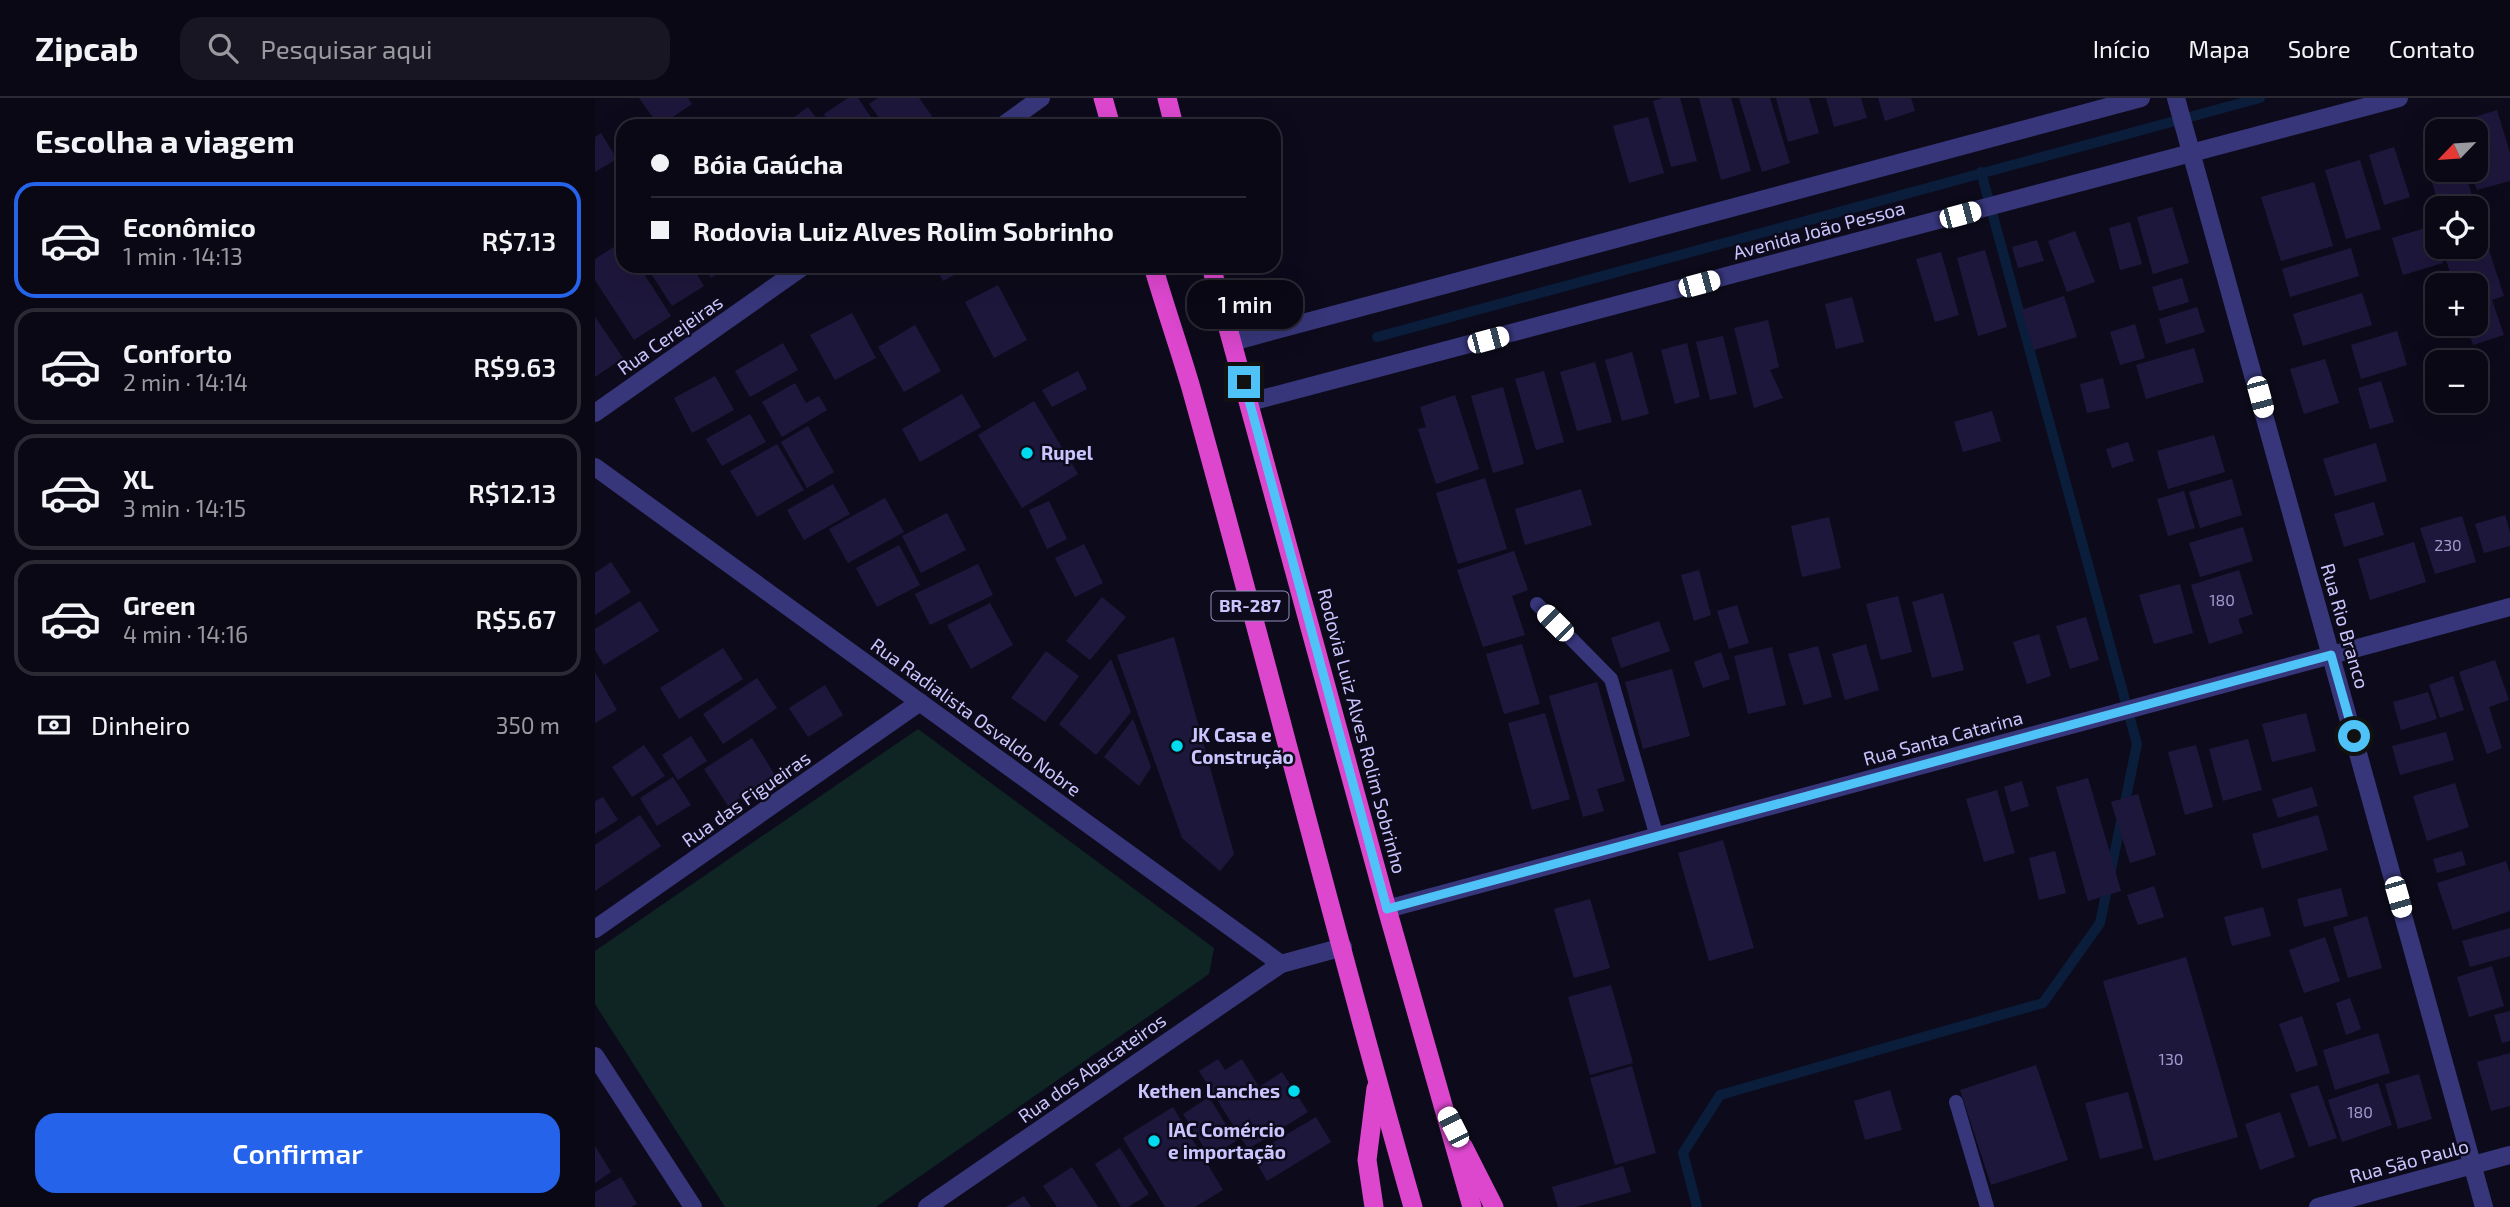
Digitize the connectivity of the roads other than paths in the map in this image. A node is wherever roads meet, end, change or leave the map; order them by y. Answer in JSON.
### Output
{"nodes":[{"id":1,"x":1041,"y":98,"type":"edge"},
{"id":2,"x":1103,"y":98,"type":"edge"},
{"id":3,"x":1167,"y":98,"type":"edge"},
{"id":4,"x":2141,"y":98,"type":"edge"},
{"id":5,"x":2399,"y":98,"type":"edge"},
{"id":6,"x":2176,"y":99,"type":"edge"},
{"id":7,"x":1012,"y":119,"type":"edge"},
{"id":8,"x":1109,"y":119,"type":"edge"},
{"id":9,"x":1172,"y":119,"type":"edge"},
{"id":10,"x":2190,"y":147,"type":"junction"},
{"id":11,"x":794,"y":273,"type":"edge"},
{"id":12,"x":1155,"y":273,"type":"edge"},
{"id":13,"x":1213,"y":273,"type":"edge"},
{"id":14,"x":1232,"y":342,"type":"junction"},
{"id":15,"x":1249,"y":402,"type":"junction"},
{"id":16,"x":595,"y":413,"type":"edge"},
{"id":17,"x":595,"y":467,"type":"edge"},
{"id":18,"x":1537,"y":604,"type":"dead end"},
{"id":19,"x":2510,"y":607,"type":"edge"},
{"id":20,"x":2331,"y":655,"type":"junction"},
{"id":21,"x":920,"y":702,"type":"junction"},
{"id":22,"x":1657,"y":837,"type":"junction"},
{"id":23,"x":1387,"y":909,"type":"junction"},
{"id":24,"x":595,"y":929,"type":"edge"},
{"id":25,"x":1343,"y":947,"type":"junction"},
{"id":26,"x":1281,"y":964,"type":"junction"},
{"id":27,"x":595,"y":1056,"type":"edge"},
{"id":28,"x":1377,"y":1080,"type":"junction"},
{"id":29,"x":1956,"y":1102,"type":"dead end"},
{"id":30,"x":1440,"y":1103,"type":"junction"},
{"id":31,"x":2510,"y":1155,"type":"edge"},
{"id":32,"x":2473,"y":1165,"type":"junction"},
{"id":33,"x":693,"y":1207,"type":"edge"},
{"id":34,"x":927,"y":1207,"type":"edge"},
{"id":35,"x":1374,"y":1207,"type":"edge"},
{"id":36,"x":1413,"y":1207,"type":"edge"},
{"id":37,"x":1472,"y":1207,"type":"edge"},
{"id":38,"x":1494,"y":1207,"type":"edge"},
{"id":39,"x":1987,"y":1207,"type":"edge"},
{"id":40,"x":2318,"y":1207,"type":"edge"},
{"id":41,"x":2484,"y":1207,"type":"edge"}],
"edges":[{"from":1,"to":7,"type":"street"},
{"from":2,"to":8,"type":"highway"},
{"from":3,"to":9,"type":"highway"},
{"from":4,"to":14,"type":"street"},
{"from":5,"to":10,"type":"street","name":"Avenida João Pessoa"},
{"from":6,"to":10,"type":"street","name":"Rua Rio Branco"},
{"from":10,"to":15,"type":"street","name":"Avenida João Pessoa"},
{"from":10,"to":20,"type":"street","name":"Rua Rio Branco"},
{"from":11,"to":16,"type":"street","name":"Rua Cerejeiras"},
{"from":12,"to":25,"type":"highway","number":"BR-287"},
{"from":13,"to":14,"type":"highway","name":"Rodovia Luiz Alves Rolim Sobrinho","number":"BR-287"},
{"from":14,"to":15,"type":"highway","name":"Rodovia Luiz Alves Rolim Sobrinho","number":"BR-287"},
{"from":15,"to":23,"type":"highway","name":"Rodovia Luiz Alves Rolim Sobrinho","number":"BR-287"},
{"from":17,"to":21,"type":"street","name":"Rua Radialista Osvaldo Nobre"},
{"from":18,"to":22,"type":"lane"},
{"from":19,"to":20,"type":"street","name":"Rua Santa Catarina"},
{"from":20,"to":22,"type":"street","name":"Rua Santa Catarina"},
{"from":20,"to":32,"type":"street","name":"Rua Rio Branco"},
{"from":21,"to":24,"type":"street","name":"Rua das Figueiras"},
{"from":21,"to":26,"type":"street","name":"Rua Radialista Osvaldo Nobre"},
{"from":22,"to":23,"type":"street","name":"Rua Santa Catarina"},
{"from":23,"to":30,"type":"highway","name":"Rodovia Luiz Alves Rolim Sobrinho","number":"BR-287"},
{"from":25,"to":26,"type":"street"},
{"from":25,"to":28,"type":"highway","number":"BR-287"},
{"from":26,"to":34,"type":"street","name":"Rua dos Abacateiros"},
{"from":27,"to":33,"type":"street"},
{"from":28,"to":35,"type":"highway","number":"BR-287"},
{"from":28,"to":36,"type":"highway","number":"BR-287"},
{"from":29,"to":39,"type":"lane"},
{"from":30,"to":37,"type":"highway","name":"Rodovia Luiz Alves Rolim Sobrinho","number":"BR-287"},
{"from":30,"to":38,"type":"highway","number":"BR-287"},
{"from":31,"to":32,"type":"street","name":"Rua São Paulo"},
{"from":32,"to":40,"type":"street","name":"Rua São Paulo"},
{"from":32,"to":41,"type":"street","name":"Rua Rio Branco"}]}
